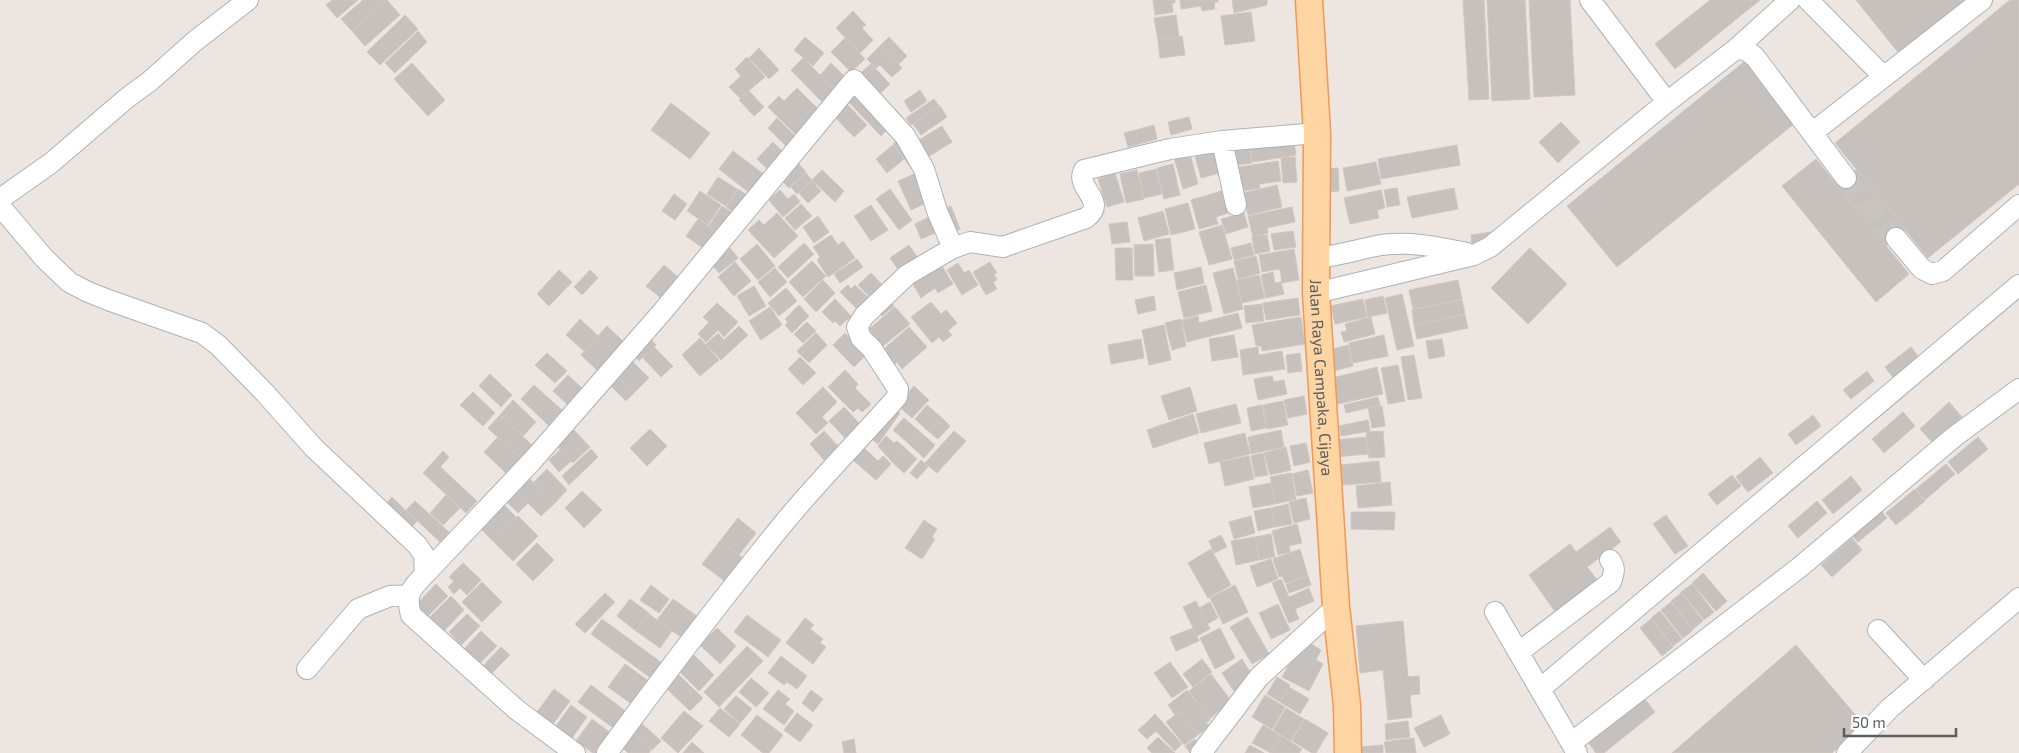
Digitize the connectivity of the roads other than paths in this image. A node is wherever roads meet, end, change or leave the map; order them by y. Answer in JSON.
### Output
{"nodes":[{"id":1,"x":248,"y":0,"type":"edge"},
{"id":2,"x":1309,"y":0,"type":"edge"},
{"id":3,"x":1590,"y":0,"type":"edge"},
{"id":4,"x":1790,"y":0,"type":"edge"},
{"id":5,"x":1808,"y":0,"type":"edge"},
{"id":6,"x":1982,"y":0,"type":"edge"},
{"id":7,"x":1736,"y":49,"type":"junction"},
{"id":8,"x":1884,"y":77,"type":"junction"},
{"id":9,"x":1667,"y":102,"type":"junction"},
{"id":10,"x":1812,"y":132,"type":"junction"},
{"id":11,"x":1317,"y":133,"type":"junction"},
{"id":12,"x":1222,"y":140,"type":"junction"},
{"id":13,"x":1846,"y":178,"type":"tunnel mouth"},
{"id":14,"x":0,"y":199,"type":"edge"},
{"id":15,"x":1236,"y":205,"type":"dead end"},
{"id":16,"x":0,"y":206,"type":"edge"},
{"id":17,"x":2019,"y":206,"type":"edge"},
{"id":18,"x":1896,"y":238,"type":"tunnel mouth"},
{"id":19,"x":953,"y":248,"type":"junction"},
{"id":20,"x":1474,"y":255,"type":"junction"},
{"id":21,"x":1316,"y":258,"type":"junction"},
{"id":22,"x":2019,"y":285,"type":"edge"},
{"id":23,"x":1316,"y":292,"type":"junction"},
{"id":24,"x":2019,"y":389,"type":"edge"},
{"id":25,"x":1610,"y":560,"type":"dead end"},
{"id":26,"x":425,"y":574,"type":"junction"},
{"id":27,"x":409,"y":595,"type":"junction"},
{"id":28,"x":2019,"y":598,"type":"edge"},
{"id":29,"x":1336,"y":608,"type":"junction"},
{"id":30,"x":1495,"y":612,"type":"dead end"},
{"id":31,"x":1878,"y":630,"type":"dead end"},
{"id":32,"x":1519,"y":652,"type":"junction"},
{"id":33,"x":307,"y":669,"type":"dead end"},
{"id":34,"x":1924,"y":680,"type":"junction"},
{"id":35,"x":1540,"y":688,"type":"junction"},
{"id":36,"x":1574,"y":748,"type":"edge"},
{"id":37,"x":575,"y":753,"type":"edge"},
{"id":38,"x":607,"y":753,"type":"edge"},
{"id":39,"x":1201,"y":753,"type":"edge"},
{"id":40,"x":1348,"y":753,"type":"edge"},
{"id":41,"x":1847,"y":753,"type":"edge"}],
"edges":[{"from":1,"to":14,"type":"street"},
{"from":2,"to":11,"type":"main road","name":"Jalan Raya Campaka, Cijaya"},
{"from":3,"to":9,"type":"street"},
{"from":4,"to":7,"type":"street"},
{"from":5,"to":8,"type":"street"},
{"from":6,"to":8,"type":"street"},
{"from":7,"to":9,"type":"street"},
{"from":7,"to":10,"type":"street"},
{"from":8,"to":10,"type":"street"},
{"from":9,"to":20,"type":"street"},
{"from":10,"to":13,"type":"street"},
{"from":11,"to":12,"type":"street"},
{"from":11,"to":21,"type":"main road","name":"Jalan Raya Campaka, Cijaya"},
{"from":12,"to":15,"type":"street"},
{"from":12,"to":19,"type":"street"},
{"from":16,"to":26,"type":"street"},
{"from":17,"to":18,"type":"street"},
{"from":19,"to":26,"type":"street"},
{"from":19,"to":38,"type":"street"},
{"from":20,"to":21,"type":"street"},
{"from":20,"to":23,"type":"street"},
{"from":21,"to":23,"type":"main road","name":"Jalan Raya Campaka, Cijaya"},
{"from":22,"to":35,"type":"street"},
{"from":23,"to":29,"type":"main road","name":"Jalan Raya Campaka, Cijaya"},
{"from":24,"to":36,"type":"street"},
{"from":25,"to":32,"type":"street"},
{"from":26,"to":27,"type":"street"},
{"from":27,"to":33,"type":"street"},
{"from":27,"to":37,"type":"street"},
{"from":28,"to":34,"type":"street"},
{"from":29,"to":39,"type":"street"},
{"from":29,"to":40,"type":"main road","name":"Jalan Raya Campaka, Cijaya"},
{"from":30,"to":32,"type":"street"},
{"from":31,"to":34,"type":"street"},
{"from":32,"to":35,"type":"street"},
{"from":34,"to":41,"type":"street"},
{"from":35,"to":36,"type":"street"}]}
